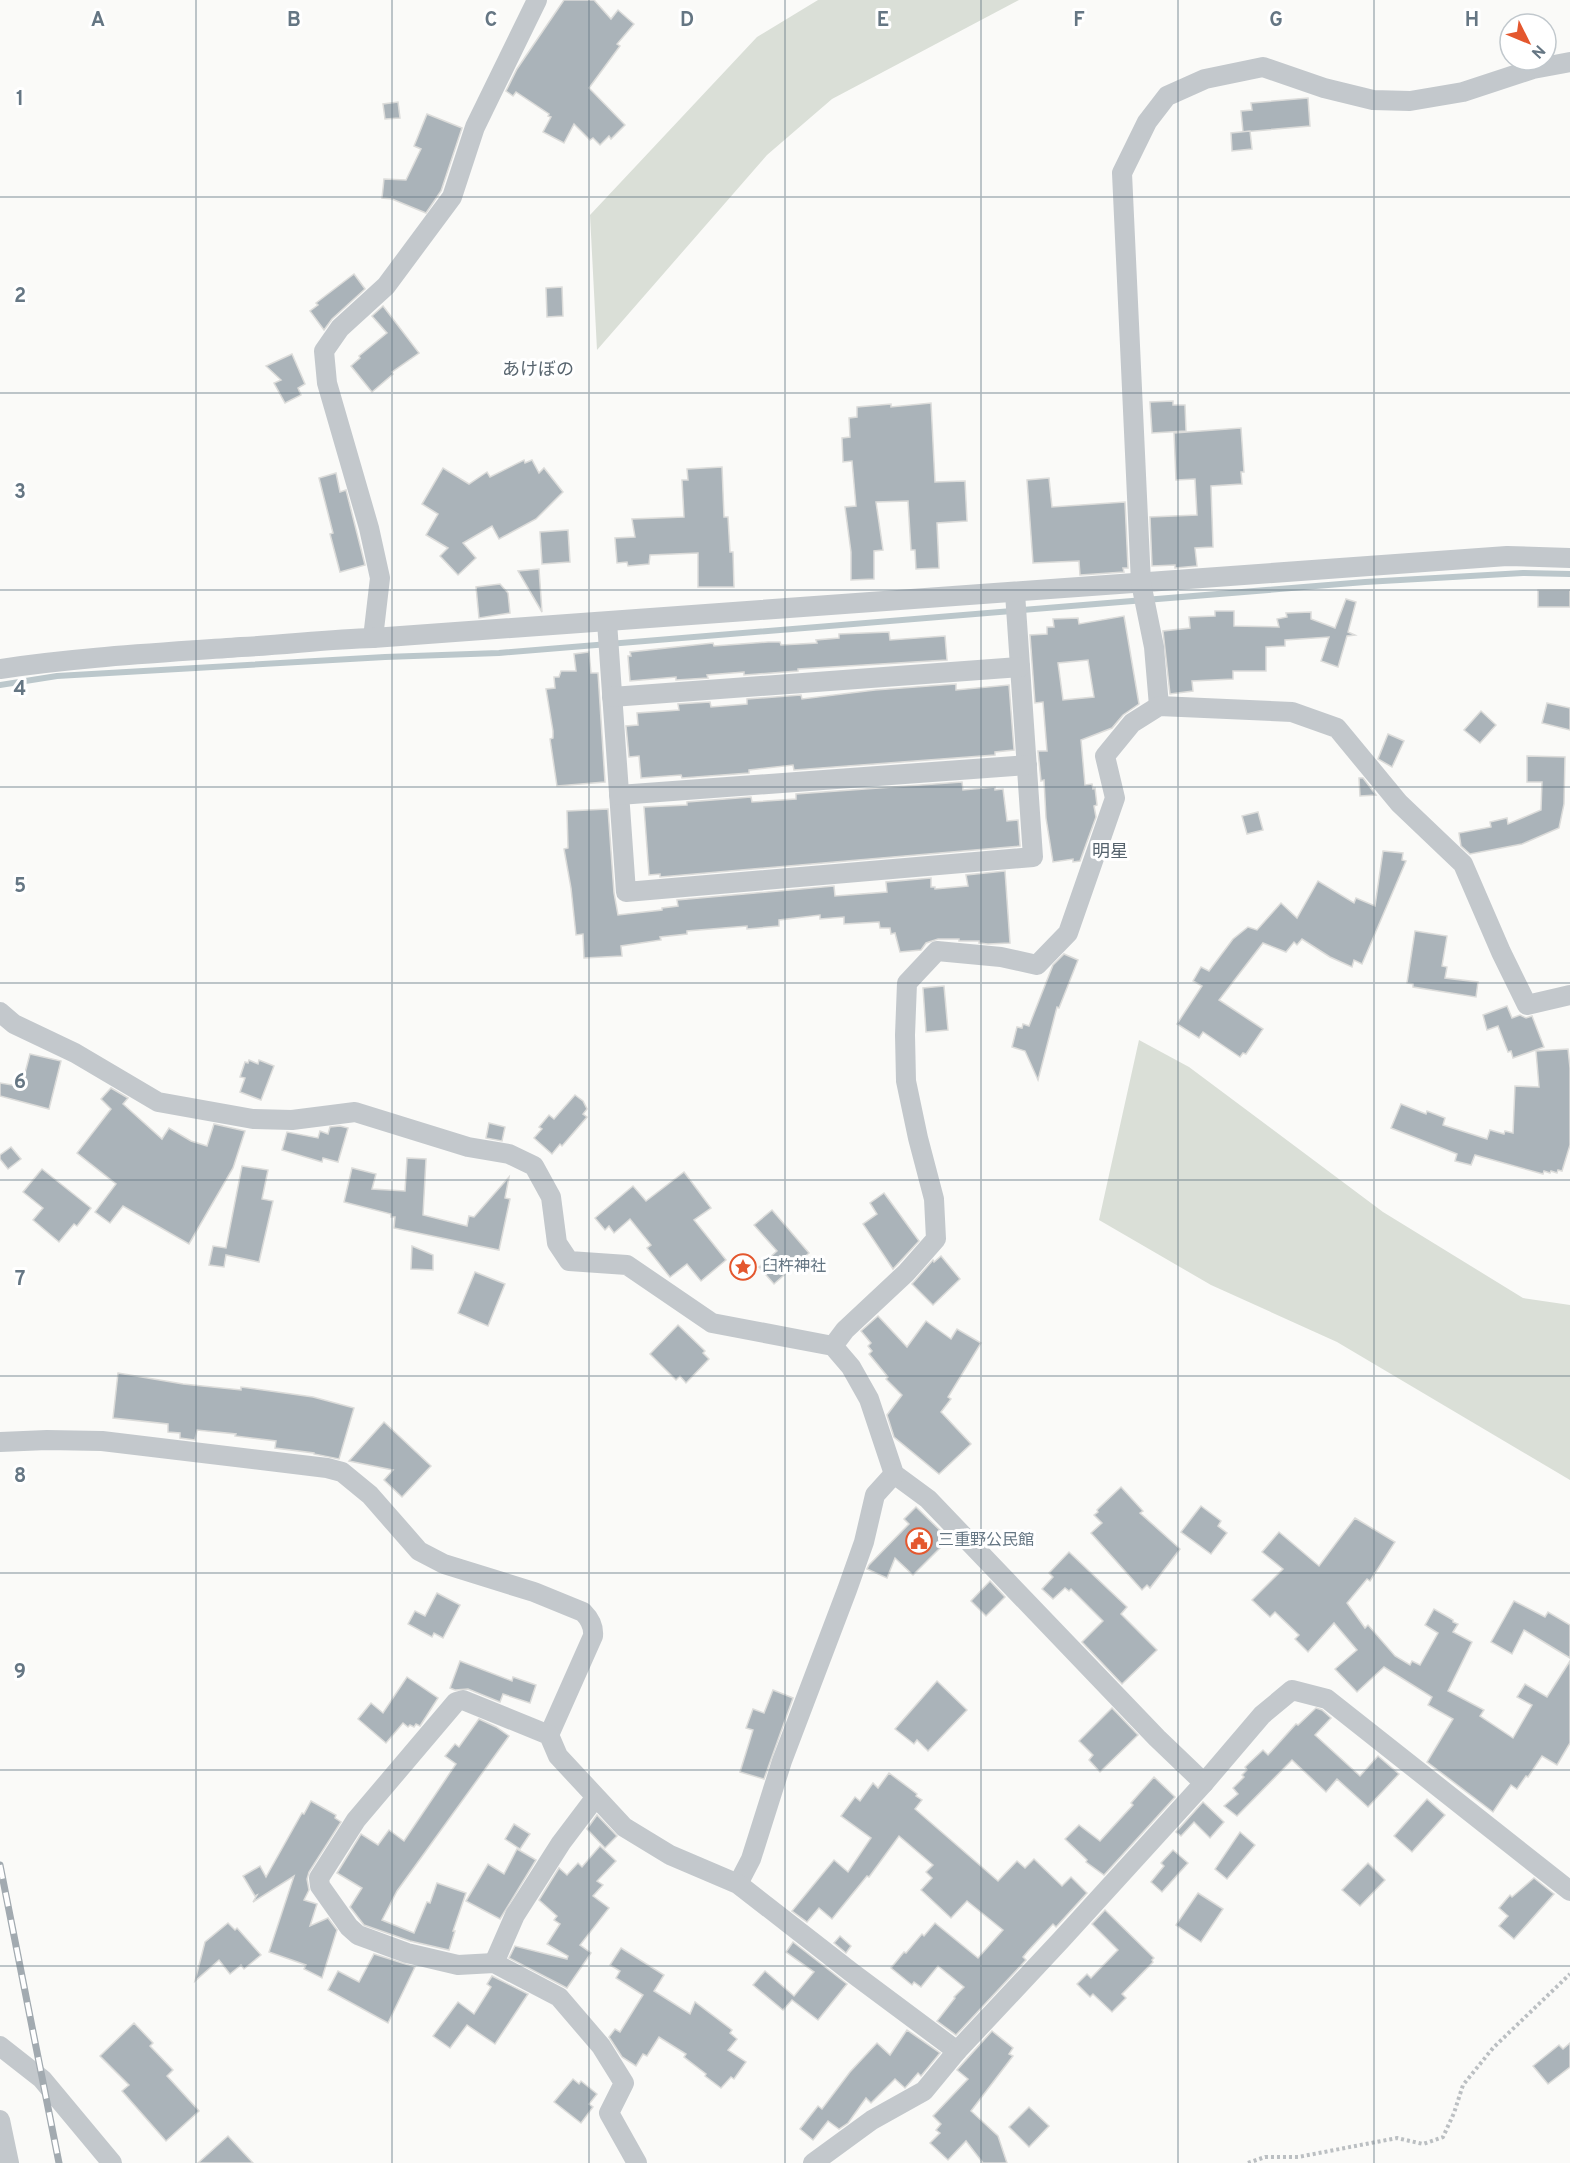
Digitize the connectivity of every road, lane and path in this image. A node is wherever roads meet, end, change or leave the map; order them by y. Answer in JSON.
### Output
{"nodes":[{"id":1,"x":537,"y":0,"type":"edge"},
{"id":2,"x":1570,"y":62,"type":"edge"},
{"id":3,"x":1570,"y":558,"type":"edge"},
{"id":4,"x":1143,"y":594,"type":"junction"},
{"id":5,"x":1016,"y":603,"type":"junction"},
{"id":6,"x":608,"y":634,"type":"junction"},
{"id":7,"x":373,"y":638,"type":"junction"},
{"id":8,"x":1020,"y":667,"type":"junction"},
{"id":9,"x":0,"y":669,"type":"edge"},
{"id":10,"x":612,"y":697,"type":"junction"},
{"id":11,"x":1159,"y":706,"type":"junction"},
{"id":12,"x":1027,"y":765,"type":"junction"},
{"id":13,"x":619,"y":795,"type":"junction"},
{"id":14,"x":1570,"y":995,"type":"edge"},
{"id":15,"x":0,"y":1012,"type":"edge"},
{"id":16,"x":833,"y":1346,"type":"junction"},
{"id":17,"x":0,"y":1442,"type":"edge"},
{"id":18,"x":894,"y":1474,"type":"junction"},
{"id":19,"x":549,"y":1735,"type":"junction"},
{"id":20,"x":1203,"y":1783,"type":"junction"},
{"id":21,"x":595,"y":1798,"type":"junction"},
{"id":22,"x":738,"y":1884,"type":"junction"},
{"id":23,"x":1570,"y":1891,"type":"edge"},
{"id":24,"x":494,"y":1963,"type":"junction"},
{"id":25,"x":1570,"y":1974,"type":"edge"},
{"id":26,"x":0,"y":2046,"type":"edge"},
{"id":27,"x":957,"y":2051,"type":"junction"},
{"id":28,"x":0,"y":2120,"type":"edge"},
{"id":29,"x":9,"y":2163,"type":"edge"},
{"id":30,"x":112,"y":2163,"type":"edge"},
{"id":31,"x":637,"y":2163,"type":"edge"},
{"id":32,"x":813,"y":2163,"type":"edge"},
{"id":33,"x":1248,"y":2163,"type":"edge"}],
"edges":[{"from":1,"to":7,"type":"street"},
{"from":2,"to":4,"type":"street"},
{"from":3,"to":4,"type":"street"},
{"from":4,"to":5,"type":"street"},
{"from":4,"to":11,"type":"street"},
{"from":5,"to":6,"type":"street"},
{"from":5,"to":8,"type":"street"},
{"from":6,"to":7,"type":"street"},
{"from":6,"to":10,"type":"street"},
{"from":7,"to":9,"type":"street"},
{"from":8,"to":10,"type":"street"},
{"from":8,"to":12,"type":"street"},
{"from":10,"to":13,"type":"street"},
{"from":11,"to":14,"type":"street"},
{"from":11,"to":16,"type":"street"},
{"from":12,"to":13,"type":"street"},
{"from":12,"to":13,"type":"street"},
{"from":15,"to":16,"type":"street"},
{"from":16,"to":18,"type":"street"},
{"from":17,"to":19,"type":"street"},
{"from":18,"to":20,"type":"street"},
{"from":18,"to":22,"type":"street"},
{"from":19,"to":21,"type":"street"},
{"from":19,"to":24,"type":"street"},
{"from":20,"to":23,"type":"street"},
{"from":20,"to":27,"type":"street"},
{"from":21,"to":22,"type":"street"},
{"from":21,"to":24,"type":"street"},
{"from":22,"to":27,"type":"street"},
{"from":24,"to":31,"type":"street"},
{"from":25,"to":33,"type":"path"},
{"from":26,"to":30,"type":"street"},
{"from":27,"to":32,"type":"street"},
{"from":28,"to":29,"type":"street"}]}
